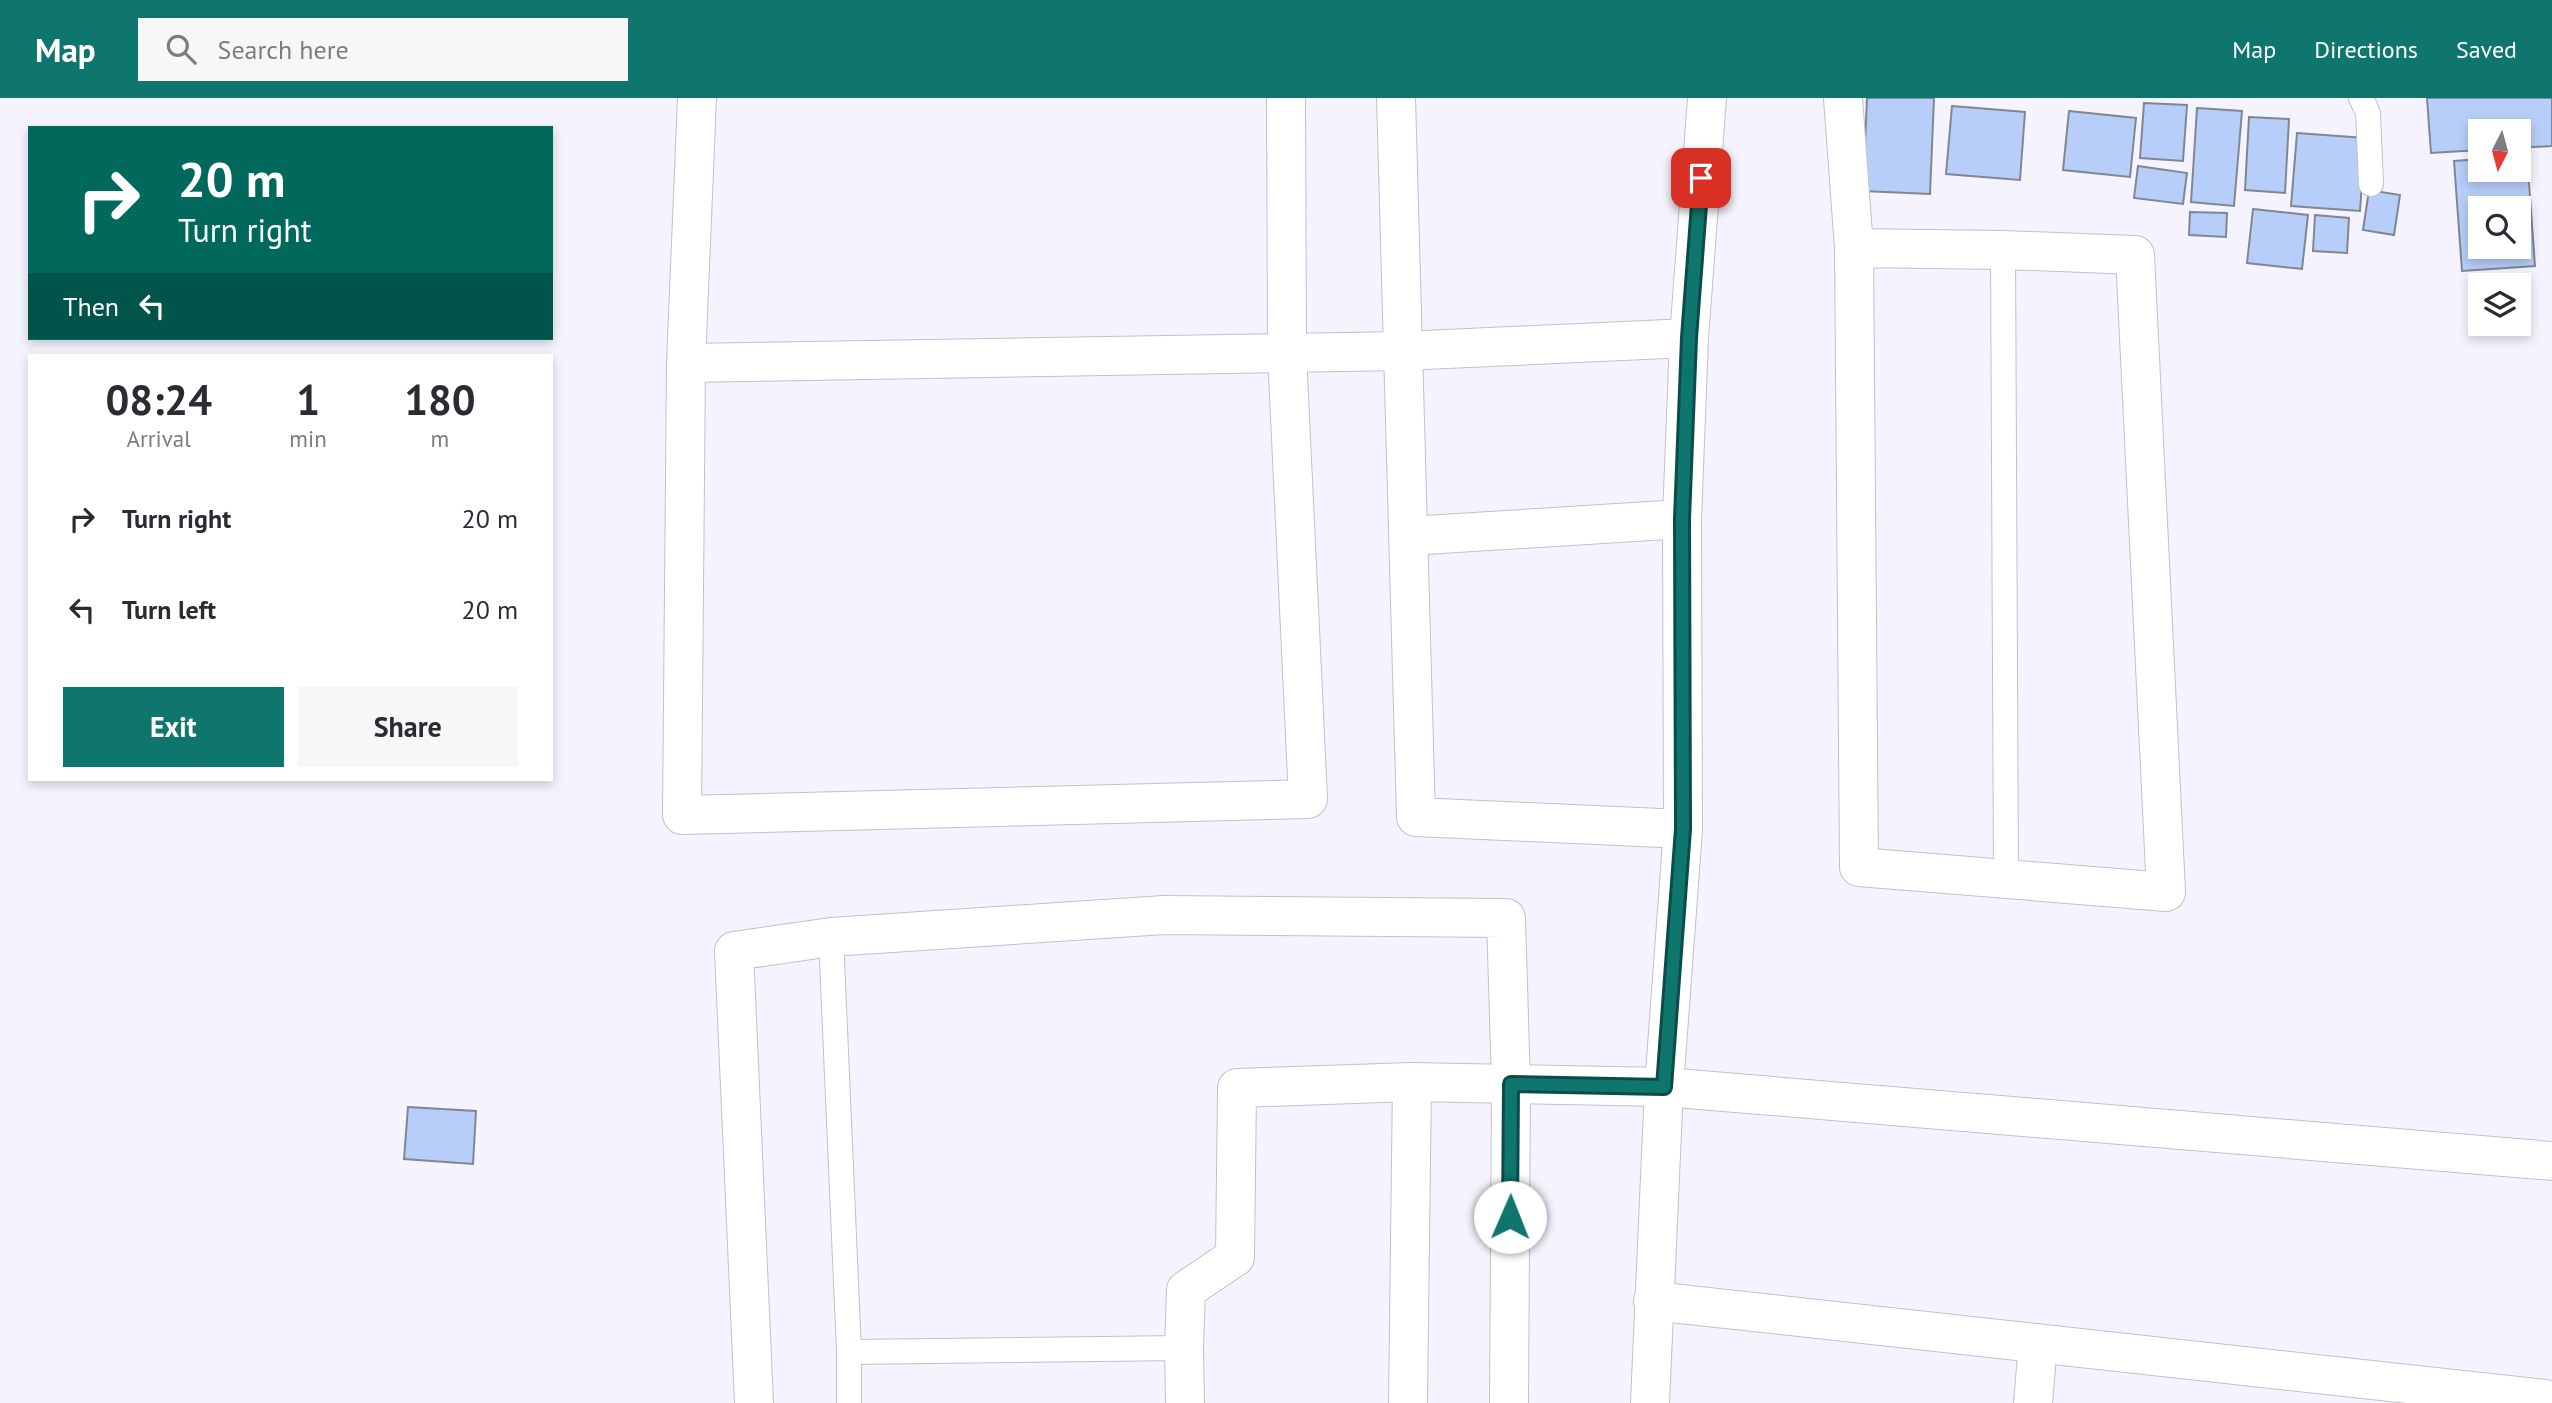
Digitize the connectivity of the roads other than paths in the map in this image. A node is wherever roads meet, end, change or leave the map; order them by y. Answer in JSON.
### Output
{"nodes":[{"id":1,"x":696,"y":98,"type":"edge"},
{"id":2,"x":1286,"y":98,"type":"edge"},
{"id":3,"x":1396,"y":98,"type":"edge"},
{"id":4,"x":1707,"y":98,"type":"edge"},
{"id":5,"x":1843,"y":98,"type":"edge"},
{"id":6,"x":2361,"y":98,"type":"edge"},
{"id":7,"x":2371,"y":184,"type":"dead end"},
{"id":8,"x":1854,"y":248,"type":"junction"},
{"id":9,"x":2003,"y":250,"type":"junction"},
{"id":10,"x":1689,"y":338,"type":"junction"},
{"id":11,"x":1402,"y":351,"type":"junction"},
{"id":12,"x":1287,"y":353,"type":"junction"},
{"id":13,"x":686,"y":363,"type":"junction"},
{"id":14,"x":1682,"y":519,"type":"junction"},
{"id":15,"x":1409,"y":536,"type":"junction"},
{"id":16,"x":1683,"y":829,"type":"junction"},
{"id":17,"x":2006,"y":878,"type":"junction"},
{"id":18,"x":831,"y":937,"type":"junction"},
{"id":19,"x":1412,"y":1082,"type":"junction"},
{"id":20,"x":1511,"y":1084,"type":"junction"},
{"id":21,"x":1664,"y":1087,"type":"junction"},
{"id":22,"x":2552,"y":1161,"type":"edge"},
{"id":23,"x":1653,"y":1301,"type":"junction"},
{"id":24,"x":2038,"y":1345,"type":"junction"},
{"id":25,"x":1184,"y":1348,"type":"junction"},
{"id":26,"x":849,"y":1352,"type":"junction"},
{"id":27,"x":2438,"y":1394,"type":"edge"},
{"id":28,"x":754,"y":1403,"type":"edge"},
{"id":29,"x":849,"y":1403,"type":"edge"},
{"id":30,"x":1185,"y":1403,"type":"edge"},
{"id":31,"x":1408,"y":1403,"type":"edge"},
{"id":32,"x":1509,"y":1403,"type":"edge"},
{"id":33,"x":1650,"y":1403,"type":"edge"},
{"id":34,"x":2033,"y":1403,"type":"edge"},
{"id":35,"x":2545,"y":1403,"type":"edge"}],
"edges":[{"from":1,"to":13,"type":"street"},
{"from":2,"to":12,"type":"street"},
{"from":3,"to":11,"type":"street"},
{"from":4,"to":10,"type":"street"},
{"from":5,"to":8,"type":"street"},
{"from":6,"to":7,"type":"lane"},
{"from":8,"to":9,"type":"street"},
{"from":8,"to":17,"type":"street"},
{"from":9,"to":17,"type":"lane"},
{"from":9,"to":17,"type":"street"},
{"from":10,"to":11,"type":"street"},
{"from":10,"to":14,"type":"street"},
{"from":11,"to":12,"type":"street"},
{"from":11,"to":15,"type":"street"},
{"from":12,"to":13,"type":"street"},
{"from":12,"to":13,"type":"street"},
{"from":14,"to":15,"type":"street"},
{"from":14,"to":16,"type":"street"},
{"from":15,"to":16,"type":"street"},
{"from":16,"to":21,"type":"street"},
{"from":18,"to":20,"type":"street"},
{"from":18,"to":26,"type":"lane"},
{"from":18,"to":28,"type":"street"},
{"from":19,"to":20,"type":"street"},
{"from":19,"to":25,"type":"street"},
{"from":19,"to":31,"type":"street"},
{"from":20,"to":21,"type":"street"},
{"from":20,"to":32,"type":"street"},
{"from":21,"to":22,"type":"street"},
{"from":21,"to":23,"type":"street"},
{"from":23,"to":24,"type":"street"},
{"from":23,"to":33,"type":"street"},
{"from":24,"to":27,"type":"street"},
{"from":24,"to":34,"type":"street"},
{"from":25,"to":26,"type":"lane"},
{"from":25,"to":30,"type":"street"},
{"from":26,"to":29,"type":"lane"},
{"from":27,"to":35,"type":"street"}]}
